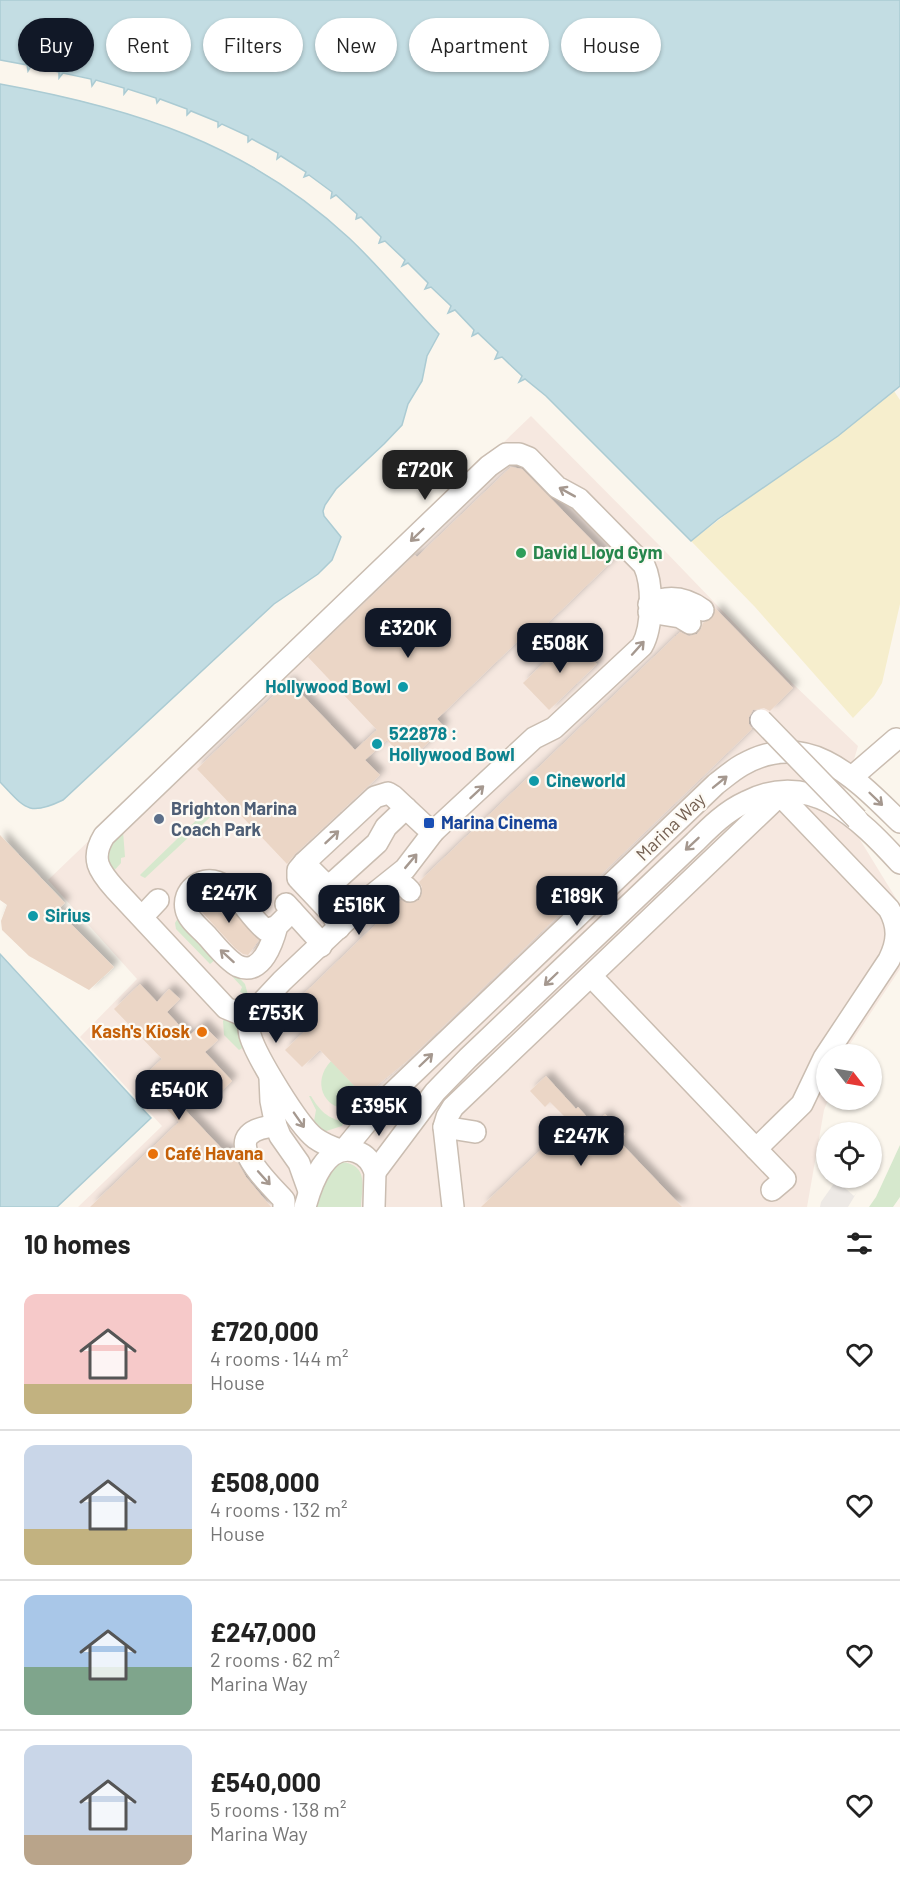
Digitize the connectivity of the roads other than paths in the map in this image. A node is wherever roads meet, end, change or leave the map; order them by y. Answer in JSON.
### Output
{"nodes":[{"id":1,"x":649,"y":608,"type":"junction"},
{"id":2,"x":696,"y":616,"type":"dead end"},
{"id":3,"x":761,"y":720,"type":"dead end"},
{"id":4,"x":896,"y":739,"type":"dead end"},
{"id":5,"x":852,"y":777,"type":"junction"},
{"id":6,"x":406,"y":808,"type":"junction"},
{"id":7,"x":857,"y":819,"type":"junction"},
{"id":8,"x":900,"y":822,"type":"edge"},
{"id":9,"x":434,"y":831,"type":"junction"},
{"id":10,"x":900,"y":862,"type":"edge"},
{"id":11,"x":304,"y":863,"type":"junction"},
{"id":12,"x":158,"y":900,"type":"dead end"},
{"id":13,"x":285,"y":914,"type":"junction"},
{"id":14,"x":142,"y":917,"type":"junction"},
{"id":15,"x":339,"y":928,"type":"junction"},
{"id":16,"x":321,"y":946,"type":"junction"},
{"id":17,"x":591,"y":976,"type":"junction"},
{"id":18,"x":250,"y":1018,"type":"junction"},
{"id":19,"x":270,"y":1076,"type":"junction"},
{"id":20,"x":276,"y":1126,"type":"junction"},
{"id":21,"x":444,"y":1127,"type":"junction"},
{"id":22,"x":475,"y":1132,"type":"dead end"},
{"id":23,"x":756,"y":1149,"type":"junction"},
{"id":24,"x":342,"y":1150,"type":"junction"},
{"id":25,"x":448,"y":1170,"type":"junction"},
{"id":26,"x":375,"y":1172,"type":"junction"},
{"id":27,"x":772,"y":1190,"type":"dead end"},
{"id":28,"x":307,"y":1199,"type":"edge"},
{"id":29,"x":378,"y":1204,"type":"edge"},
{"id":30,"x":284,"y":1207,"type":"edge"},
{"id":31,"x":435,"y":1207,"type":"edge"},
{"id":32,"x":453,"y":1207,"type":"edge"}],
"edges":[{"from":1,"to":2,"type":"street"},
{"from":9,"to":1,"type":"street","one_way":true},
{"from":1,"to":14,"type":"street","one_way":true},
{"from":3,"to":7,"type":"street","bridge":true},
{"from":4,"to":5,"type":"street"},
{"from":5,"to":8,"type":"street","name":"Marina Way","one_way":true},
{"from":24,"to":5,"type":"street","name":"Marina Way","one_way":true},
{"from":6,"to":9,"type":"street"},
{"from":11,"to":6,"type":"street","one_way":true},
{"from":6,"to":11,"type":"street"},
{"from":7,"to":10,"type":"street","name":"Marina Way"},
{"from":7,"to":26,"type":"street","name":"Marina Way","one_way":true,"bridge":true},
{"from":15,"to":9,"type":"street","one_way":true},
{"from":11,"to":15,"type":"street"},
{"from":12,"to":14,"type":"street"},
{"from":13,"to":13,"type":"street","one_way":true},
{"from":13,"to":16,"type":"street"},
{"from":14,"to":18,"type":"street"},
{"from":15,"to":16,"type":"street"},
{"from":16,"to":18,"type":"street"},
{"from":17,"to":21,"type":"street"},
{"from":17,"to":23,"type":"street"},
{"from":17,"to":23,"type":"street"},
{"from":18,"to":19,"type":"street"},
{"from":19,"to":20,"type":"street"},
{"from":19,"to":24,"type":"street","one_way":true},
{"from":20,"to":28,"type":"street"},
{"from":20,"to":30,"type":"street","one_way":true},
{"from":21,"to":22,"type":"street"},
{"from":21,"to":25,"type":"street"},
{"from":23,"to":27,"type":"street"},
{"from":24,"to":26,"type":"street"},
{"from":24,"to":28,"type":"street","name":"Marina Way"},
{"from":25,"to":31,"type":"street"},
{"from":25,"to":32,"type":"street"},
{"from":26,"to":29,"type":"street"}]}
